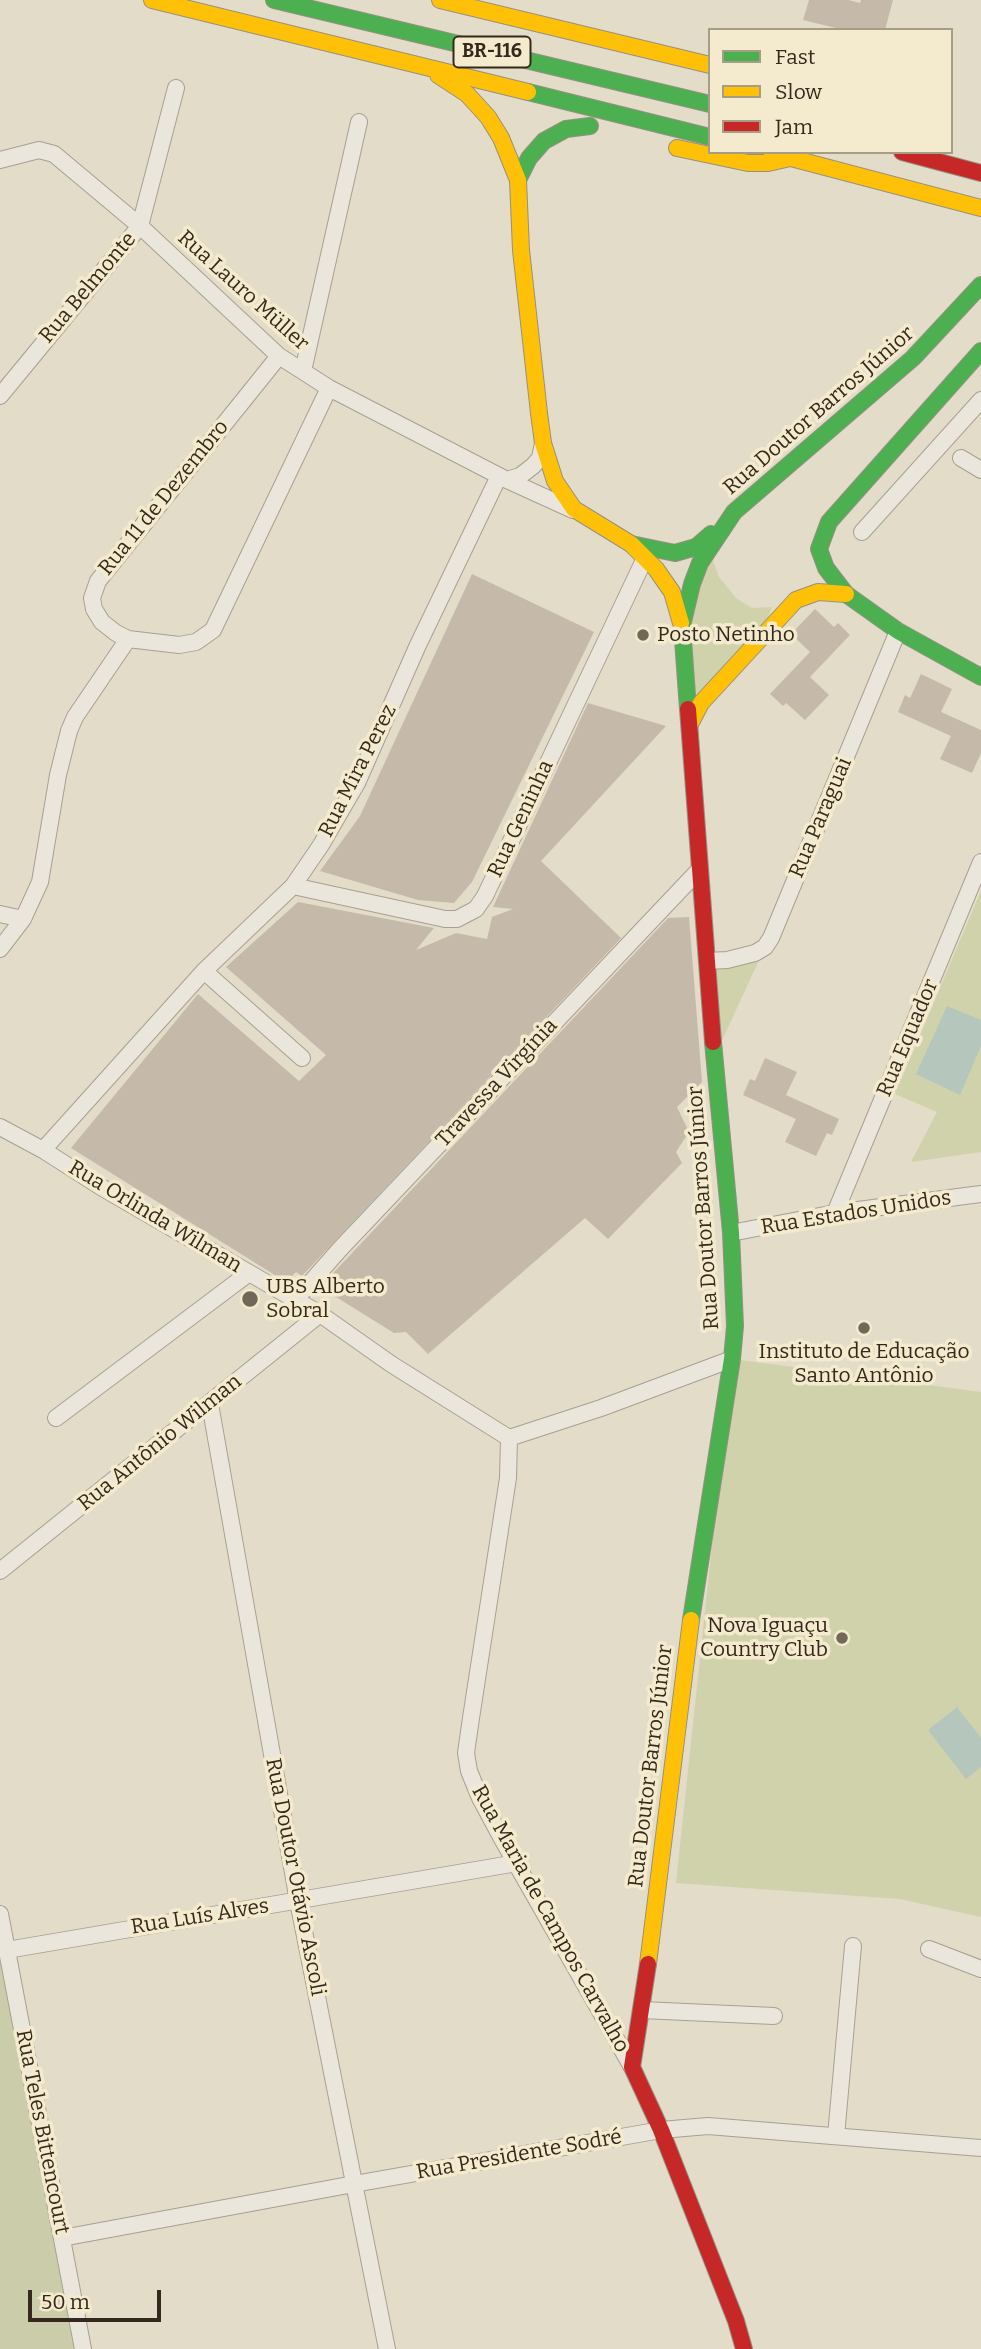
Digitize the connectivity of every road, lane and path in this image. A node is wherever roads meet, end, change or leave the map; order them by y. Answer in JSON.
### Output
{"nodes":[{"id":1,"x":152,"y":0,"type":"edge"},
{"id":2,"x":274,"y":0,"type":"edge"},
{"id":3,"x":440,"y":0,"type":"edge"},
{"id":4,"x":415,"y":64,"type":"junction"},
{"id":5,"x":708,"y":65,"type":"edge"},
{"id":6,"x":501,"y":84,"type":"junction"},
{"id":7,"x":176,"y":88,"type":"dead end"},
{"id":8,"x":708,"y":104,"type":"edge"},
{"id":9,"x":359,"y":122,"type":"dead end"},
{"id":10,"x":708,"y":136,"type":"edge"},
{"id":11,"x":662,"y":145,"type":"dead end"},
{"id":12,"x":953,"y":150,"type":"edge"},
{"id":13,"x":776,"y":154,"type":"edge"},
{"id":14,"x":910,"y":154,"type":"edge"},
{"id":15,"x":790,"y":158,"type":"junction"},
{"id":16,"x":0,"y":160,"type":"edge"},
{"id":17,"x":981,"y":163,"type":"edge"},
{"id":18,"x":981,"y":173,"type":"edge"},
{"id":19,"x":518,"y":180,"type":"junction"},
{"id":20,"x":981,"y":208,"type":"edge"},
{"id":21,"x":140,"y":226,"type":"junction"},
{"id":22,"x":981,"y":285,"type":"edge"},
{"id":23,"x":981,"y":351,"type":"edge"},
{"id":24,"x":279,"y":356,"type":"junction"},
{"id":25,"x":303,"y":371,"type":"junction"},
{"id":26,"x":329,"y":388,"type":"junction"},
{"id":27,"x":1,"y":390,"type":"edge"},
{"id":28,"x":981,"y":400,"type":"edge"},
{"id":29,"x":543,"y":443,"type":"junction"},
{"id":30,"x":961,"y":458,"type":"dead end"},
{"id":31,"x":981,"y":470,"type":"edge"},
{"id":32,"x":503,"y":478,"type":"junction"},
{"id":33,"x":734,"y":512,"type":"junction"},
{"id":34,"x":580,"y":514,"type":"junction"},
{"id":35,"x":862,"y":532,"type":"dead end"},
{"id":36,"x":631,"y":544,"type":"junction"},
{"id":37,"x":645,"y":558,"type":"junction"},
{"id":38,"x":846,"y":594,"type":"junction"},
{"id":39,"x":682,"y":626,"type":"junction"},
{"id":40,"x":898,"y":631,"type":"junction"},
{"id":41,"x":128,"y":639,"type":"junction"},
{"id":42,"x":981,"y":677,"type":"edge"},
{"id":43,"x":690,"y":724,"type":"junction"},
{"id":44,"x":981,"y":862,"type":"edge"},
{"id":45,"x":700,"y":869,"type":"junction"},
{"id":46,"x":293,"y":886,"type":"junction"},
{"id":47,"x":0,"y":914,"type":"edge"},
{"id":48,"x":23,"y":919,"type":"junction"},
{"id":49,"x":0,"y":949,"type":"edge"},
{"id":50,"x":707,"y":961,"type":"junction"},
{"id":51,"x":204,"y":971,"type":"junction"},
{"id":52,"x":302,"y":1058,"type":"dead end"},
{"id":53,"x":0,"y":1127,"type":"edge"},
{"id":54,"x":43,"y":1150,"type":"junction"},
{"id":55,"x":981,"y":1194,"type":"edge"},
{"id":56,"x":835,"y":1213,"type":"junction"},
{"id":57,"x":731,"y":1233,"type":"junction"},
{"id":58,"x":249,"y":1273,"type":"junction"},
{"id":59,"x":296,"y":1299,"type":"junction"},
{"id":60,"x":320,"y":1314,"type":"junction"},
{"id":61,"x":732,"y":1359,"type":"junction"},
{"id":62,"x":210,"y":1404,"type":"junction"},
{"id":63,"x":56,"y":1418,"type":"dead end"},
{"id":64,"x":509,"y":1438,"type":"junction"},
{"id":65,"x":0,"y":1571,"type":"edge"},
{"id":66,"x":517,"y":1863,"type":"junction"},
{"id":67,"x":298,"y":1900,"type":"junction"},
{"id":68,"x":0,"y":1914,"type":"edge"},
{"id":69,"x":853,"y":1946,"type":"dead end"},
{"id":70,"x":929,"y":1949,"type":"dead end"},
{"id":71,"x":7,"y":1950,"type":"junction"},
{"id":72,"x":981,"y":1969,"type":"edge"},
{"id":73,"x":642,"y":2010,"type":"junction"},
{"id":74,"x":774,"y":2016,"type":"dead end"},
{"id":75,"x":632,"y":2067,"type":"junction"},
{"id":76,"x":661,"y":2130,"type":"junction"},
{"id":77,"x":836,"y":2136,"type":"junction"},
{"id":78,"x":981,"y":2148,"type":"edge"},
{"id":79,"x":354,"y":2184,"type":"junction"},
{"id":80,"x":62,"y":2238,"type":"junction"},
{"id":81,"x":83,"y":2349,"type":"edge"},
{"id":82,"x":387,"y":2349,"type":"edge"},
{"id":83,"x":744,"y":2349,"type":"edge"}],
"edges":[{"from":1,"to":4,"type":"main road","number":"BR-116"},
{"from":2,"to":8,"type":"main road","number":"BR-116"},
{"from":3,"to":5,"type":"main road"},
{"from":4,"to":6,"type":"main road","number":"BR-116"},
{"from":4,"to":19,"type":"main road","name":"Rua Lauro Müller"},
{"from":6,"to":10,"type":"main road","number":"BR-116"},
{"from":6,"to":19,"type":"main road"},
{"from":7,"to":21,"type":"street","name":"Rua Belmonte"},
{"from":9,"to":25,"type":"street"},
{"from":11,"to":15,"type":"main road"},
{"from":12,"to":17,"type":"main road"},
{"from":13,"to":15,"type":"main road"},
{"from":14,"to":18,"type":"main road"},
{"from":15,"to":20,"type":"main road"},
{"from":16,"to":21,"type":"street","name":"Rua Lauro Müller"},
{"from":19,"to":29,"type":"main road","name":"Rua Lauro Müller"},
{"from":21,"to":24,"type":"street","name":"Rua Lauro Müller"},
{"from":21,"to":27,"type":"street","name":"Rua Belmonte"},
{"from":22,"to":33,"type":"main road","name":"Rua Doutor Barros Júnior"},
{"from":23,"to":38,"type":"main road"},
{"from":24,"to":25,"type":"street","name":"Rua Lauro Müller"},
{"from":24,"to":41,"type":"street","name":"Rua 11 de Dezembro"},
{"from":25,"to":26,"type":"street","name":"Rua Lauro Müller"},
{"from":26,"to":32,"type":"street","name":"Rua Lauro Müller"},
{"from":26,"to":41,"type":"street","name":"Rua 11 de Dezembro"},
{"from":28,"to":35,"type":"street"},
{"from":29,"to":32,"type":"street"},
{"from":29,"to":34,"type":"main road","name":"Rua Lauro Müller"},
{"from":30,"to":31,"type":"street"},
{"from":32,"to":34,"type":"street","name":"Rua Lauro Müller"},
{"from":32,"to":46,"type":"street","name":"Rua Mira Perez"},
{"from":33,"to":36,"type":"main road","name":"Rua Lauro Müller"},
{"from":33,"to":39,"type":"main road","name":"Rua Doutor Barros Júnior"},
{"from":34,"to":36,"type":"main road","name":"Rua Lauro Müller"},
{"from":36,"to":37,"type":"main road","name":"Rua Lauro Müller"},
{"from":37,"to":39,"type":"main road","name":"Rua Lauro Müller"},
{"from":37,"to":46,"type":"street","name":"Rua Geninha"},
{"from":38,"to":40,"type":"main road"},
{"from":38,"to":43,"type":"main road"},
{"from":39,"to":43,"type":"main road","name":"Rua Doutor Barros Júnior"},
{"from":40,"to":42,"type":"main road"},
{"from":40,"to":50,"type":"street","name":"Rua Paraguai"},
{"from":41,"to":48,"type":"street"},
{"from":43,"to":45,"type":"main road","name":"Rua Doutor Barros Júnior"},
{"from":44,"to":56,"type":"street","name":"Rua Equador"},
{"from":45,"to":50,"type":"main road","name":"Rua Doutor Barros Júnior"},
{"from":45,"to":59,"type":"street","name":"Travessa Virgínia"},
{"from":46,"to":51,"type":"street","name":"Rua Mira Perez"},
{"from":47,"to":48,"type":"street"},
{"from":48,"to":49,"type":"street"},
{"from":50,"to":57,"type":"main road","name":"Rua Doutor Barros Júnior"},
{"from":51,"to":52,"type":"street"},
{"from":51,"to":54,"type":"street","name":"Rua Mira Perez"},
{"from":53,"to":54,"type":"street","name":"Rua Orlinda Wilman"},
{"from":54,"to":58,"type":"street","name":"Rua Orlinda Wilman"},
{"from":55,"to":56,"type":"street","name":"Rua Estados Unidos"},
{"from":56,"to":57,"type":"street","name":"Rua Estados Unidos"},
{"from":57,"to":61,"type":"main road","name":"Rua Doutor Barros Júnior"},
{"from":58,"to":59,"type":"street","name":"Rua Orlinda Wilman"},
{"from":58,"to":63,"type":"street"},
{"from":59,"to":60,"type":"street","name":"Rua Orlinda Wilman"},
{"from":60,"to":62,"type":"street","name":"Rua Antônio Wilman"},
{"from":60,"to":64,"type":"street","name":"Rua Orlinda Wilman"},
{"from":61,"to":64,"type":"street"},
{"from":61,"to":73,"type":"main road","name":"Rua Doutor Barros Júnior"},
{"from":62,"to":65,"type":"street","name":"Rua Antônio Wilman"},
{"from":62,"to":67,"type":"street","name":"Rua Doutor Otávio Ascoli"},
{"from":64,"to":66,"type":"street","name":"Rua Maria de Campos Carvalho"},
{"from":66,"to":67,"type":"street","name":"Rua Luís Alves"},
{"from":66,"to":75,"type":"street","name":"Rua Maria de Campos Carvalho"},
{"from":67,"to":71,"type":"street","name":"Rua Luís Alves"},
{"from":67,"to":79,"type":"street","name":"Rua Doutor Otávio Ascoli"},
{"from":68,"to":71,"type":"street","name":"Rua Teles Bittencourt"},
{"from":69,"to":77,"type":"street"},
{"from":70,"to":72,"type":"street"},
{"from":71,"to":80,"type":"street","name":"Rua Teles Bittencourt"},
{"from":73,"to":74,"type":"street"},
{"from":73,"to":75,"type":"main road","name":"Rua Doutor Barros Júnior"},
{"from":75,"to":76,"type":"main road"},
{"from":76,"to":77,"type":"street","name":"Rua Presidente Sodré"},
{"from":76,"to":79,"type":"street","name":"Rua Presidente Sodré"},
{"from":76,"to":83,"type":"main road"},
{"from":77,"to":78,"type":"street","name":"Rua Presidente Sodré"},
{"from":79,"to":80,"type":"street","name":"Rua Presidente Sodré"},
{"from":79,"to":82,"type":"street","name":"Rua Doutor Otávio Ascoli"},
{"from":80,"to":81,"type":"street","name":"Rua Teles Bittencourt"}]}
